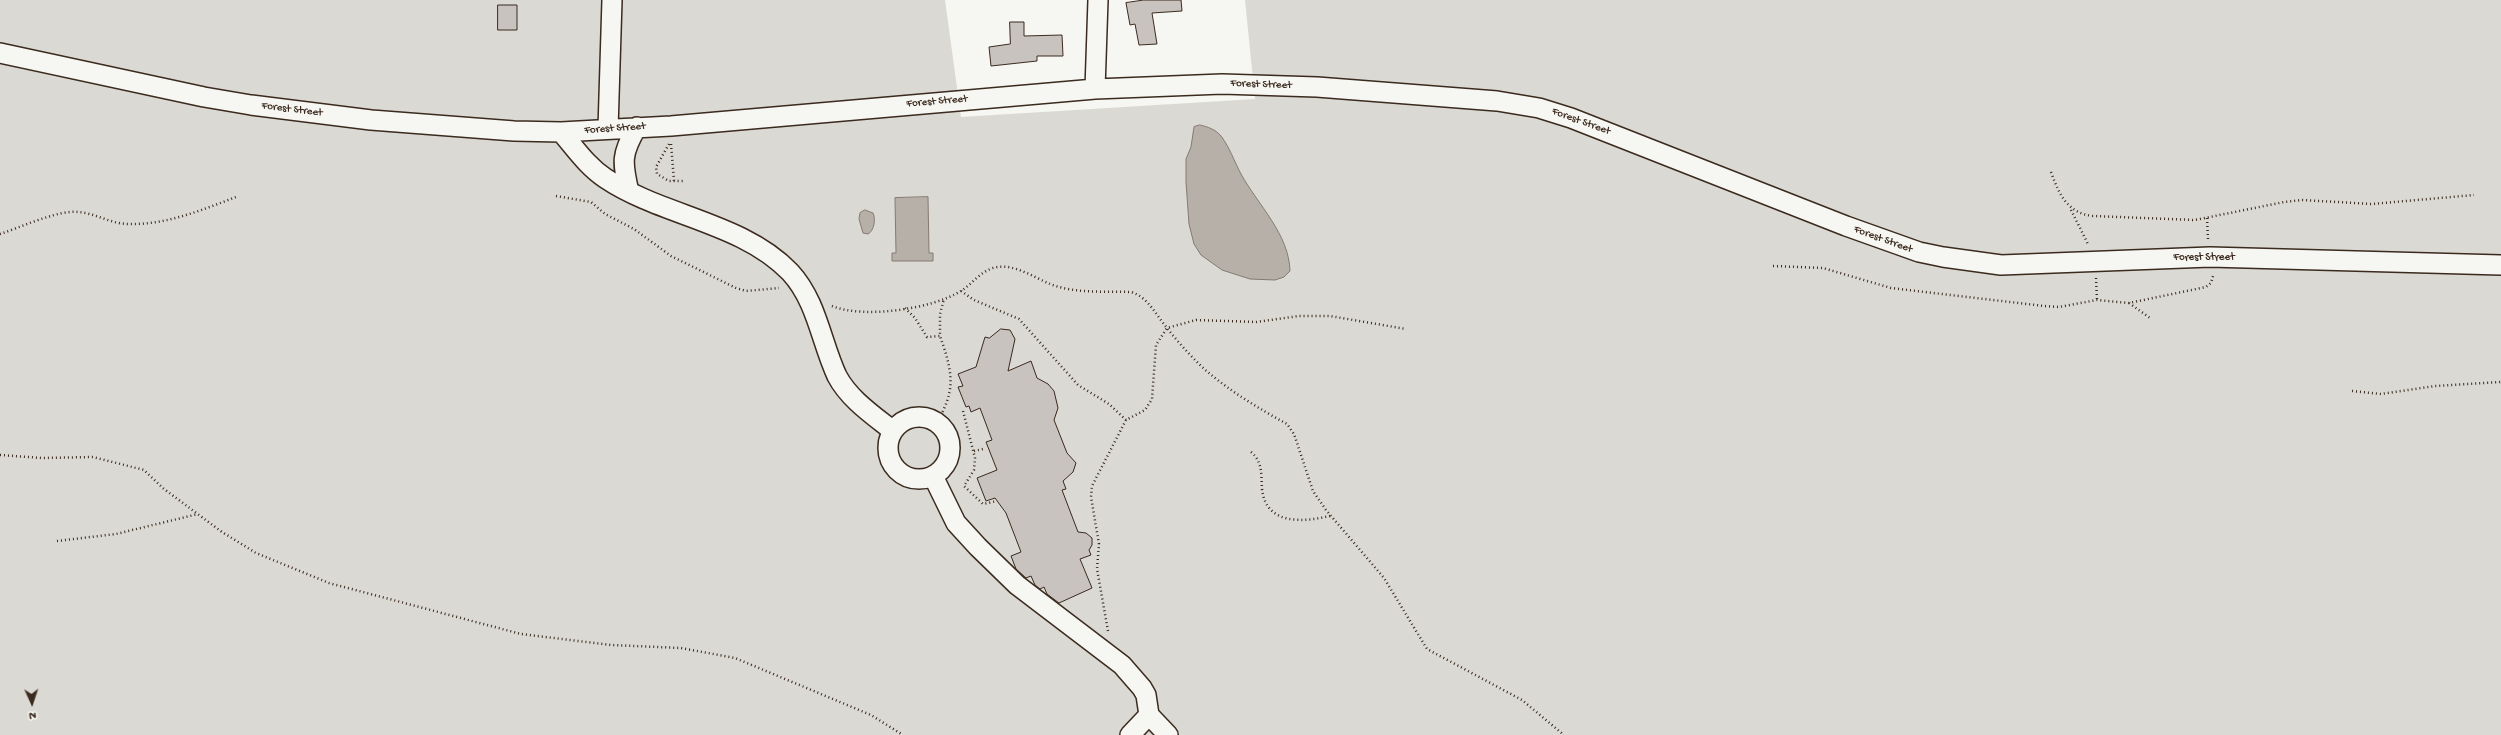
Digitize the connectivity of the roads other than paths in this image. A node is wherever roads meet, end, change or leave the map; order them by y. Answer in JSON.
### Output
{"nodes":[{"id":1,"x":612,"y":0,"type":"edge"},
{"id":2,"x":1098,"y":0,"type":"edge"},
{"id":3,"x":0,"y":53,"type":"edge"},
{"id":4,"x":1095,"y":89,"type":"junction"},
{"id":5,"x":637,"y":127,"type":"junction"},
{"id":6,"x":608,"y":129,"type":"junction"},
{"id":7,"x":562,"y":132,"type":"junction"},
{"id":8,"x":629,"y":192,"type":"junction"},
{"id":9,"x":2501,"y":265,"type":"edge"},
{"id":10,"x":893,"y":431,"type":"junction"},
{"id":11,"x":933,"y":476,"type":"junction"},
{"id":12,"x":1148,"y":715,"type":"junction"},
{"id":13,"x":1130,"y":735,"type":"edge"},
{"id":14,"x":1168,"y":735,"type":"edge"}],
"edges":[{"from":1,"to":6,"type":"street"},
{"from":2,"to":4,"type":"street"},
{"from":3,"to":7,"type":"street","name":"Forest Street"},
{"from":4,"to":5,"type":"street","name":"Forest Street"},
{"from":4,"to":9,"type":"street","name":"Forest Street"},
{"from":5,"to":6,"type":"street","name":"Forest Street"},
{"from":5,"to":8,"type":"street"},
{"from":6,"to":7,"type":"street","name":"Forest Street"},
{"from":7,"to":8,"type":"street"},
{"from":8,"to":10,"type":"street"},
{"from":10,"to":11,"type":"street"},
{"from":10,"to":11,"type":"street"},
{"from":11,"to":12,"type":"street"},
{"from":12,"to":13,"type":"street"},
{"from":12,"to":14,"type":"street"}]}
